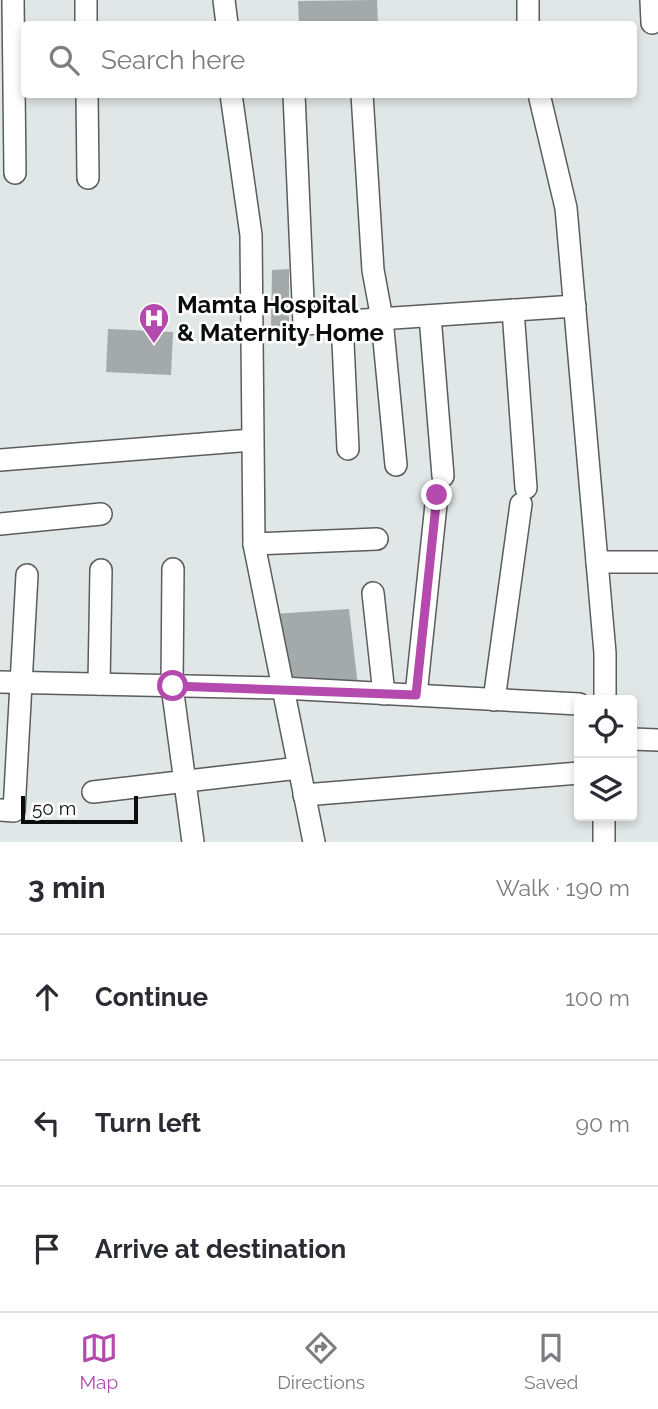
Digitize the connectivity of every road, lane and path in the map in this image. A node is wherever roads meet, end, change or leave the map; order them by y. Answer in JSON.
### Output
{"nodes":[{"id":1,"x":13,"y":0,"type":"edge"},
{"id":2,"x":86,"y":0,"type":"edge"},
{"id":3,"x":224,"y":0,"type":"edge"},
{"id":4,"x":526,"y":0,"type":"edge"},
{"id":5,"x":651,"y":0,"type":"edge"},
{"id":6,"x":86,"y":21,"type":"edge"},
{"id":7,"x":227,"y":21,"type":"edge"},
{"id":8,"x":528,"y":21,"type":"edge"},
{"id":9,"x":652,"y":23,"type":"dead end"},
{"id":10,"x":87,"y":98,"type":"edge"},
{"id":11,"x":232,"y":98,"type":"edge"},
{"id":12,"x":294,"y":98,"type":"edge"},
{"id":13,"x":362,"y":98,"type":"edge"},
{"id":14,"x":540,"y":98,"type":"edge"},
{"id":15,"x":15,"y":173,"type":"dead end"},
{"id":16,"x":88,"y":178,"type":"dead end"},
{"id":17,"x":575,"y":306,"type":"junction"},
{"id":18,"x":513,"y":310,"type":"junction"},
{"id":19,"x":430,"y":316,"type":"junction"},
{"id":20,"x":382,"y":319,"type":"junction"},
{"id":21,"x":342,"y":321,"type":"junction"},
{"id":22,"x":252,"y":440,"type":"junction"},
{"id":23,"x":348,"y":449,"type":"dead end"},
{"id":24,"x":0,"y":460,"type":"edge"},
{"id":25,"x":396,"y":464,"type":"dead end"},
{"id":26,"x":101,"y":514,"type":"dead end"},
{"id":27,"x":0,"y":524,"type":"edge"},
{"id":28,"x":377,"y":539,"type":"dead end"},
{"id":29,"x":254,"y":544,"type":"junction"},
{"id":30,"x":597,"y":562,"type":"junction"},
{"id":31,"x":658,"y":562,"type":"edge"},
{"id":32,"x":173,"y":569,"type":"dead end"},
{"id":33,"x":101,"y":570,"type":"dead end"},
{"id":34,"x":27,"y":575,"type":"dead end"},
{"id":35,"x":373,"y":593,"type":"dead end"},
{"id":36,"x":0,"y":682,"type":"edge"},
{"id":37,"x":23,"y":682,"type":"junction"},
{"id":38,"x":99,"y":684,"type":"junction"},
{"id":39,"x":173,"y":686,"type":"junction"},
{"id":40,"x":282,"y":688,"type":"junction"},
{"id":41,"x":384,"y":694,"type":"junction"},
{"id":42,"x":416,"y":695,"type":"junction"},
{"id":43,"x":605,"y":695,"type":"edge"},
{"id":44,"x":494,"y":700,"type":"junction"},
{"id":45,"x":574,"y":704,"type":"edge"},
{"id":46,"x":637,"y":739,"type":"edge"},
{"id":47,"x":658,"y":740,"type":"edge"},
{"id":48,"x":9,"y":748,"type":"edge"},
{"id":49,"x":299,"y":768,"type":"junction"},
{"id":50,"x":574,"y":773,"type":"edge"},
{"id":51,"x":184,"y":781,"type":"junction"},
{"id":52,"x":93,"y":792,"type":"dead end"},
{"id":53,"x":304,"y":794,"type":"junction"},
{"id":54,"x":0,"y":810,"type":"edge"},
{"id":55,"x":604,"y":821,"type":"edge"},
{"id":56,"x":193,"y":842,"type":"edge"},
{"id":57,"x":314,"y":842,"type":"edge"},
{"id":58,"x":604,"y":842,"type":"edge"}],
"edges":[{"from":1,"to":15,"type":"street"},
{"from":2,"to":6,"type":"street"},
{"from":3,"to":7,"type":"street"},
{"from":4,"to":8,"type":"street"},
{"from":5,"to":9,"type":"street"},
{"from":10,"to":16,"type":"street"},
{"from":11,"to":22,"type":"street"},
{"from":12,"to":21,"type":"street"},
{"from":13,"to":20,"type":"street"},
{"from":14,"to":17,"type":"street"},
{"from":17,"to":18,"type":"street"},
{"from":17,"to":30,"type":"street"},
{"from":18,"to":19,"type":"street"},
{"from":18,"to":44,"type":"street"},
{"from":19,"to":20,"type":"street"},
{"from":19,"to":42,"type":"street"},
{"from":20,"to":21,"type":"street"},
{"from":20,"to":25,"type":"street"},
{"from":21,"to":23,"type":"street"},
{"from":22,"to":24,"type":"street"},
{"from":22,"to":29,"type":"street"},
{"from":26,"to":27,"type":"street"},
{"from":28,"to":29,"type":"street"},
{"from":29,"to":40,"type":"street"},
{"from":30,"to":31,"type":"street"},
{"from":30,"to":43,"type":"street"},
{"from":32,"to":39,"type":"street"},
{"from":33,"to":38,"type":"street"},
{"from":34,"to":37,"type":"street"},
{"from":35,"to":41,"type":"street"},
{"from":36,"to":37,"type":"street"},
{"from":37,"to":38,"type":"street"},
{"from":37,"to":48,"type":"street"},
{"from":38,"to":39,"type":"street"},
{"from":39,"to":40,"type":"street"},
{"from":39,"to":51,"type":"street"},
{"from":40,"to":41,"type":"street"},
{"from":40,"to":49,"type":"street"},
{"from":41,"to":42,"type":"street"},
{"from":42,"to":44,"type":"street"},
{"from":44,"to":45,"type":"street"},
{"from":46,"to":47,"type":"street"},
{"from":48,"to":54,"type":"street"},
{"from":49,"to":51,"type":"street"},
{"from":49,"to":53,"type":"street"},
{"from":50,"to":53,"type":"street"},
{"from":51,"to":52,"type":"street"},
{"from":51,"to":56,"type":"street"},
{"from":53,"to":57,"type":"street"},
{"from":55,"to":58,"type":"street"}]}
